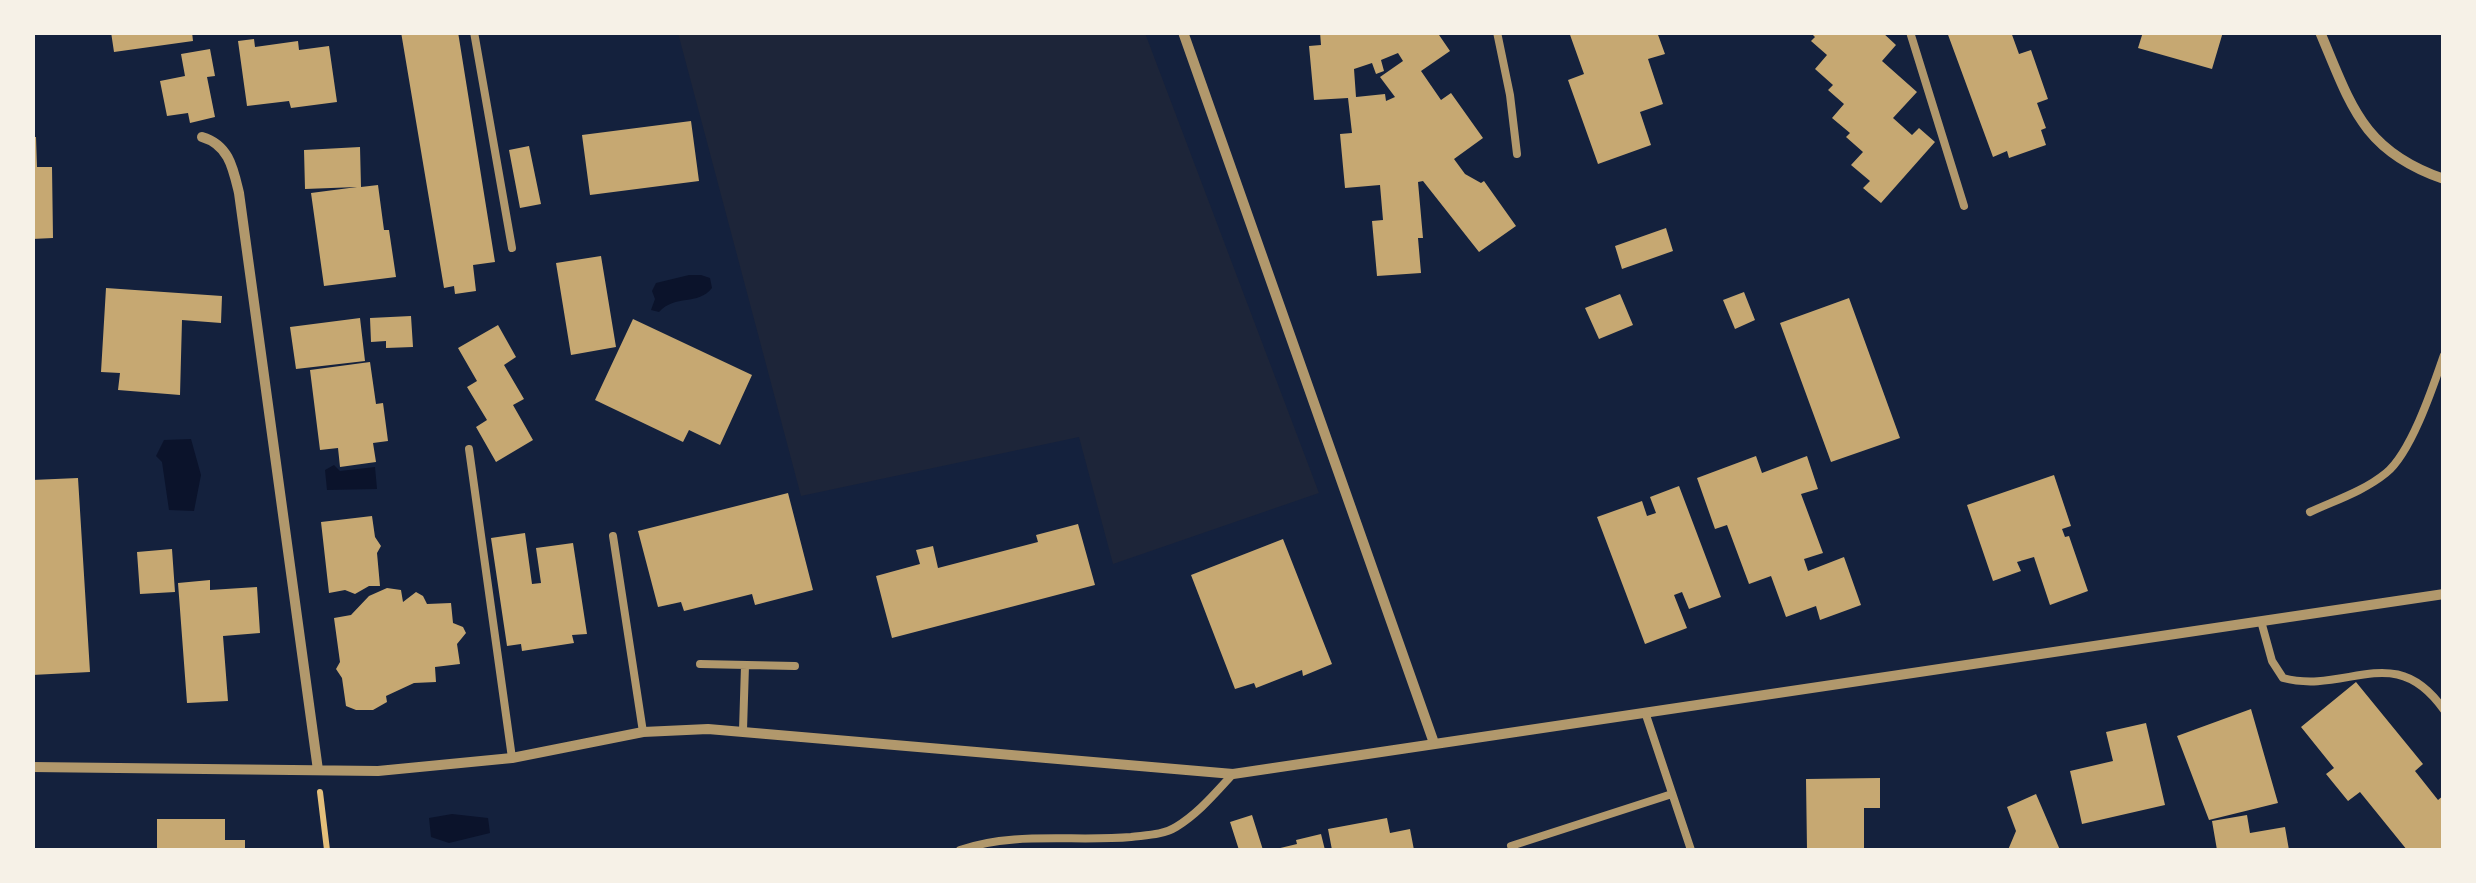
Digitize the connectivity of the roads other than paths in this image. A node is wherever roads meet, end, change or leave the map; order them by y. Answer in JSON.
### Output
{"nodes":[{"id":1,"x":474,"y":32,"type":"edge"},
{"id":2,"x":1184,"y":32,"type":"edge"},
{"id":3,"x":1497,"y":32,"type":"edge"},
{"id":4,"x":1910,"y":32,"type":"edge"},
{"id":5,"x":2320,"y":32,"type":"edge"},
{"id":6,"x":202,"y":137,"type":"dead end"},
{"id":7,"x":1518,"y":154,"type":"dead end"},
{"id":8,"x":2444,"y":180,"type":"edge"},
{"id":9,"x":1964,"y":206,"type":"dead end"},
{"id":10,"x":512,"y":248,"type":"dead end"},
{"id":11,"x":2444,"y":356,"type":"edge"},
{"id":12,"x":469,"y":449,"type":"dead end"},
{"id":13,"x":2310,"y":512,"type":"dead end"},
{"id":14,"x":613,"y":536,"type":"dead end"},
{"id":15,"x":2444,"y":594,"type":"edge"},
{"id":16,"x":2261,"y":621,"type":"junction"},
{"id":17,"x":700,"y":664,"type":"dead end"},
{"id":18,"x":745,"y":666,"type":"junction"},
{"id":19,"x":795,"y":666,"type":"dead end"},
{"id":20,"x":2444,"y":710,"type":"edge"},
{"id":21,"x":1645,"y":712,"type":"junction"},
{"id":22,"x":743,"y":730,"type":"junction"},
{"id":23,"x":643,"y":732,"type":"junction"},
{"id":24,"x":1434,"y":743,"type":"junction"},
{"id":25,"x":512,"y":758,"type":"junction"},
{"id":26,"x":32,"y":767,"type":"edge"},
{"id":27,"x":318,"y":770,"type":"junction"},
{"id":28,"x":1234,"y":774,"type":"junction"},
{"id":29,"x":1672,"y":794,"type":"junction"},
{"id":30,"x":1511,"y":846,"type":"dead end"},
{"id":31,"x":960,"y":850,"type":"edge"},
{"id":32,"x":1691,"y":850,"type":"edge"}],
"edges":[{"from":1,"to":10,"type":"lane"},
{"from":2,"to":24,"type":"street"},
{"from":3,"to":7,"type":"lane"},
{"from":4,"to":9,"type":"lane"},
{"from":5,"to":8,"type":"street"},
{"from":6,"to":27,"type":"street"},
{"from":11,"to":13,"type":"lane"},
{"from":12,"to":25,"type":"lane"},
{"from":14,"to":23,"type":"lane"},
{"from":15,"to":16,"type":"street"},
{"from":16,"to":20,"type":"lane"},
{"from":16,"to":21,"type":"street"},
{"from":17,"to":18,"type":"lane"},
{"from":18,"to":19,"type":"lane"},
{"from":18,"to":22,"type":"lane"},
{"from":21,"to":24,"type":"street"},
{"from":21,"to":29,"type":"lane"},
{"from":22,"to":23,"type":"street"},
{"from":22,"to":28,"type":"street"},
{"from":23,"to":25,"type":"street"},
{"from":24,"to":28,"type":"street"},
{"from":25,"to":27,"type":"street"},
{"from":26,"to":27,"type":"street"},
{"from":28,"to":31,"type":"lane"},
{"from":29,"to":30,"type":"lane"},
{"from":29,"to":32,"type":"lane"}]}
